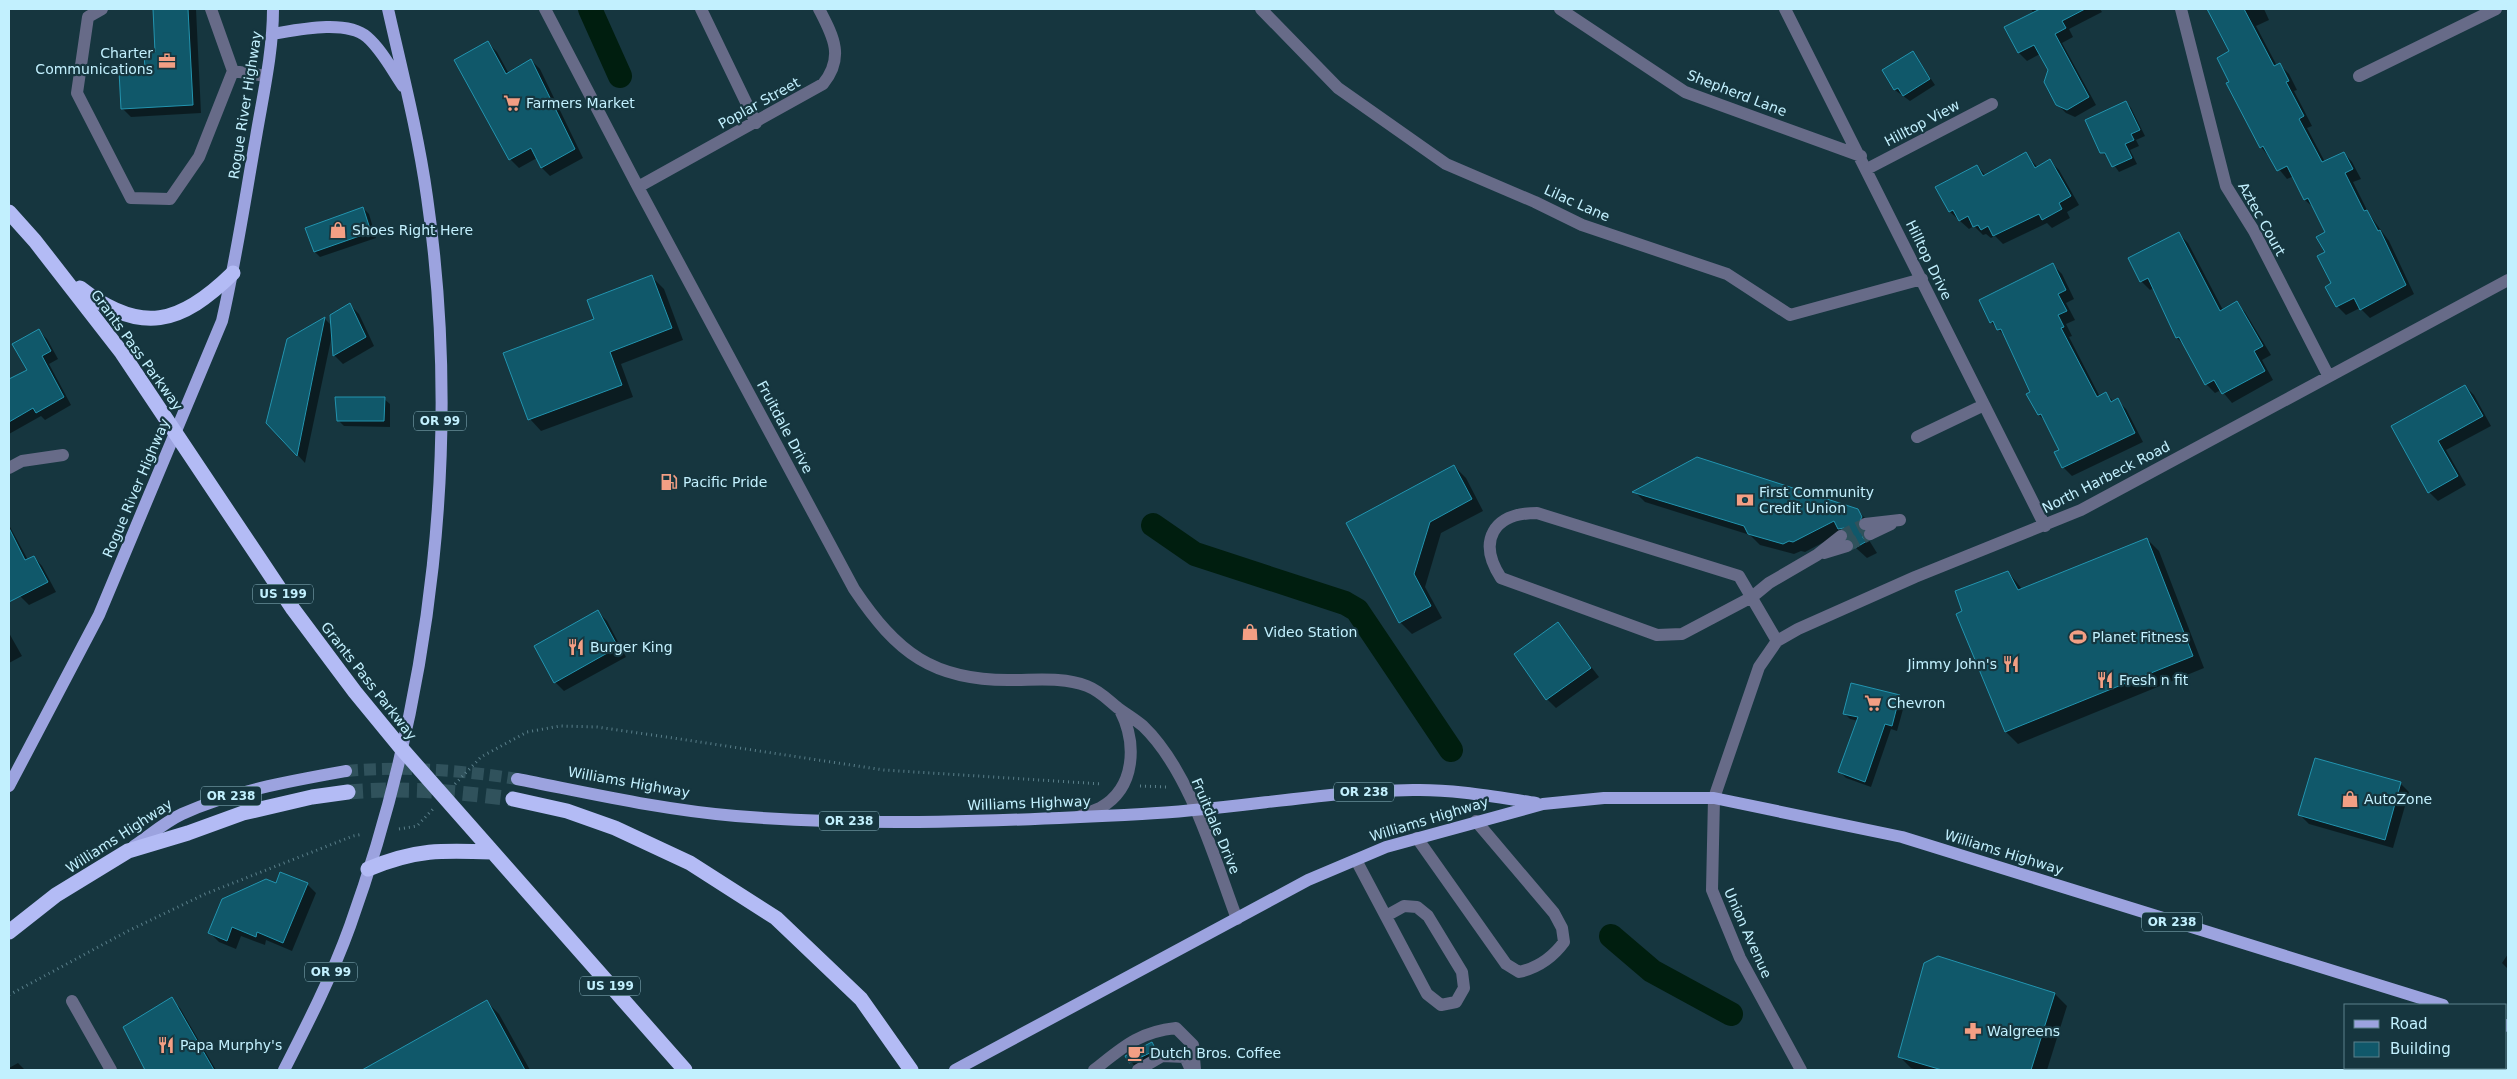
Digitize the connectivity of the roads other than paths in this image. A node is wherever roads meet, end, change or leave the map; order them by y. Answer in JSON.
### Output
{"nodes":[{"id":1,"x":102,"y":9,"type":"edge"},
{"id":2,"x":211,"y":9,"type":"edge"},
{"id":3,"x":274,"y":9,"type":"edge"},
{"id":4,"x":388,"y":9,"type":"edge"},
{"id":5,"x":545,"y":9,"type":"edge"},
{"id":6,"x":701,"y":9,"type":"edge"},
{"id":7,"x":819,"y":9,"type":"edge"},
{"id":8,"x":1261,"y":9,"type":"edge"},
{"id":9,"x":1560,"y":9,"type":"edge"},
{"id":10,"x":1785,"y":9,"type":"edge"},
{"id":11,"x":2181,"y":9,"type":"edge"},
{"id":12,"x":2496,"y":9,"type":"edge"},
{"id":13,"x":273,"y":34,"type":"junction"},
{"id":14,"x":233,"y":71,"type":"junction"},
{"id":15,"x":266,"y":76,"type":"junction"},
{"id":16,"x":2359,"y":76,"type":"dead end"},
{"id":17,"x":408,"y":92,"type":"junction"},
{"id":18,"x":1992,"y":104,"type":"dead end"},
{"id":19,"x":756,"y":122,"type":"junction"},
{"id":20,"x":1861,"y":156,"type":"junction"},
{"id":21,"x":1867,"y":169,"type":"junction"},
{"id":22,"x":638,"y":188,"type":"junction"},
{"id":23,"x":9,"y":212,"type":"edge"},
{"id":24,"x":54,"y":267,"type":"junction"},
{"id":25,"x":233,"y":273,"type":"junction"},
{"id":26,"x":1922,"y":279,"type":"junction"},
{"id":27,"x":2508,"y":280,"type":"edge"},
{"id":28,"x":2328,"y":376,"type":"junction"},
{"id":29,"x":1984,"y":405,"type":"junction"},
{"id":30,"x":176,"y":431,"type":"junction"},
{"id":31,"x":1917,"y":437,"type":"dead end"},
{"id":32,"x":63,"y":455,"type":"dead end"},
{"id":33,"x":9,"y":468,"type":"edge"},
{"id":34,"x":1900,"y":520,"type":"dead end"},
{"id":35,"x":2045,"y":526,"type":"junction"},
{"id":36,"x":1868,"y":529,"type":"tunnel mouth"},
{"id":37,"x":1844,"y":541,"type":"tunnel mouth"},
{"id":38,"x":1752,"y":597,"type":"junction"},
{"id":39,"x":1777,"y":641,"type":"junction"},
{"id":40,"x":1118,"y":708,"type":"junction"},
{"id":41,"x":401,"y":748,"type":"junction"},
{"id":42,"x":346,"y":771,"type":"tunnel mouth"},
{"id":43,"x":517,"y":779,"type":"tunnel mouth"},
{"id":44,"x":9,"y":786,"type":"edge"},
{"id":45,"x":348,"y":792,"type":"tunnel mouth"},
{"id":46,"x":1714,"y":798,"type":"junction"},
{"id":47,"x":514,"y":799,"type":"tunnel mouth"},
{"id":48,"x":1543,"y":804,"type":"junction"},
{"id":49,"x":1197,"y":812,"type":"junction"},
{"id":50,"x":1077,"y":818,"type":"junction"},
{"id":51,"x":1476,"y":821,"type":"junction"},
{"id":52,"x":1417,"y":838,"type":"junction"},
{"id":53,"x":128,"y":851,"type":"junction"},
{"id":54,"x":492,"y":852,"type":"junction"},
{"id":55,"x":1356,"y":860,"type":"junction"},
{"id":56,"x":368,"y":869,"type":"junction"},
{"id":57,"x":1386,"y":916,"type":"junction"},
{"id":58,"x":1237,"y":919,"type":"junction"},
{"id":59,"x":9,"y":932,"type":"edge"},
{"id":60,"x":72,"y":1001,"type":"dead end"},
{"id":61,"x":2440,"y":1004,"type":"edge"},
{"id":62,"x":111,"y":1070,"type":"edge"},
{"id":63,"x":284,"y":1070,"type":"edge"},
{"id":64,"x":685,"y":1070,"type":"edge"},
{"id":65,"x":911,"y":1070,"type":"edge"},
{"id":66,"x":955,"y":1070,"type":"edge"},
{"id":67,"x":1094,"y":1070,"type":"edge"},
{"id":68,"x":1138,"y":1070,"type":"edge"},
{"id":69,"x":1191,"y":1070,"type":"edge"},
{"id":70,"x":1195,"y":1070,"type":"edge"},
{"id":71,"x":1800,"y":1070,"type":"edge"}],
"edges":[{"from":1,"to":14,"type":"street"},
{"from":2,"to":14,"type":"street"},
{"from":3,"to":13,"type":"main road","name":"Rogue River Highway"},
{"from":4,"to":17,"type":"main road","number":"OR 99"},
{"from":5,"to":22,"type":"street","name":"Fruitdale Drive"},
{"from":6,"to":19,"type":"street"},
{"from":7,"to":19,"type":"street","name":"Poplar Street"},
{"from":8,"to":26,"type":"street","name":"Lilac Lane"},
{"from":9,"to":20,"type":"street","name":"Shepherd Lane"},
{"from":10,"to":20,"type":"street","name":"Hilltop Drive"},
{"from":11,"to":28,"type":"street","name":"Aztec Court"},
{"from":12,"to":16,"type":"street"},
{"from":13,"to":15,"type":"main road","name":"Rogue River Highway"},
{"from":13,"to":17,"type":"main road"},
{"from":14,"to":15,"type":"street"},
{"from":15,"to":25,"type":"main road","name":"Rogue River Highway"},
{"from":17,"to":41,"type":"main road","number":"OR 99"},
{"from":18,"to":21,"type":"street","name":"Hilltop View"},
{"from":19,"to":22,"type":"street","name":"Poplar Street"},
{"from":20,"to":21,"type":"street","name":"Hilltop Drive"},
{"from":21,"to":26,"type":"street","name":"Hilltop Drive"},
{"from":22,"to":40,"type":"street","name":"Fruitdale Drive"},
{"from":23,"to":24,"type":"highway","name":"Grants Pass Parkway","number":"US 199"},
{"from":24,"to":25,"type":"highway"},
{"from":24,"to":30,"type":"highway","name":"Grants Pass Parkway","number":"US 199"},
{"from":25,"to":30,"type":"main road","name":"Rogue River Highway"},
{"from":26,"to":29,"type":"street","name":"Hilltop Drive"},
{"from":27,"to":28,"type":"street","name":"North Harbeck Road"},
{"from":28,"to":35,"type":"street","name":"North Harbeck Road"},
{"from":29,"to":31,"type":"street"},
{"from":29,"to":35,"type":"street","name":"Hilltop Drive"},
{"from":30,"to":41,"type":"highway","name":"Grants Pass Parkway","number":"US 199"},
{"from":30,"to":44,"type":"main road","name":"Rogue River Highway"},
{"from":32,"to":33,"type":"street"},
{"from":34,"to":36,"type":"street"},
{"from":35,"to":39,"type":"street","name":"North Harbeck Road"},
{"from":37,"to":38,"type":"street"},
{"from":38,"to":38,"type":"street"},
{"from":38,"to":39,"type":"street"},
{"from":39,"to":46,"type":"street","name":"North Harbeck Road"},
{"from":40,"to":49,"type":"street","name":"Fruitdale Drive"},
{"from":40,"to":50,"type":"street","name":"Fruitdale Drive"},
{"from":41,"to":54,"type":"highway","name":"Grants Pass Parkway","number":"US 199"},
{"from":41,"to":56,"type":"main road","number":"OR 99"},
{"from":42,"to":53,"type":"main road","name":"Williams Highway","number":"OR 238"},
{"from":43,"to":50,"type":"main road","name":"Williams Highway","number":"OR 238"},
{"from":45,"to":53,"type":"highway"},
{"from":46,"to":48,"type":"main road","name":"Williams Highway","number":"OR 238"},
{"from":46,"to":61,"type":"main road","name":"Williams Highway","number":"OR 238"},
{"from":46,"to":71,"type":"street","name":"Union Avenue"},
{"from":47,"to":65,"type":"highway"},
{"from":48,"to":49,"type":"main road","name":"Williams Highway","number":"OR 238"},
{"from":48,"to":51,"type":"main road","name":"Williams Highway","number":"OR 238"},
{"from":49,"to":50,"type":"main road","name":"Williams Highway","number":"OR 238"},
{"from":49,"to":58,"type":"street","name":"Fruitdale Drive"},
{"from":51,"to":52,"type":"main road","name":"Williams Highway","number":"OR 238"},
{"from":51,"to":52,"type":"street"},
{"from":52,"to":55,"type":"main road","name":"Williams Highway","number":"OR 238"},
{"from":53,"to":59,"type":"highway","name":"Williams Highway","number":"OR 238"},
{"from":54,"to":56,"type":"highway"},
{"from":54,"to":64,"type":"highway","name":"Grants Pass Parkway","number":"US 199"},
{"from":55,"to":57,"type":"street"},
{"from":55,"to":58,"type":"main road","name":"Williams Highway","number":"OR 238"},
{"from":56,"to":63,"type":"main road","number":"OR 99"},
{"from":57,"to":57,"type":"street"},
{"from":58,"to":66,"type":"main road","name":"Williams Highway","number":"OR 238"},
{"from":60,"to":62,"type":"street"},
{"from":67,"to":70,"type":"street"},
{"from":68,"to":69,"type":"street"}]}
